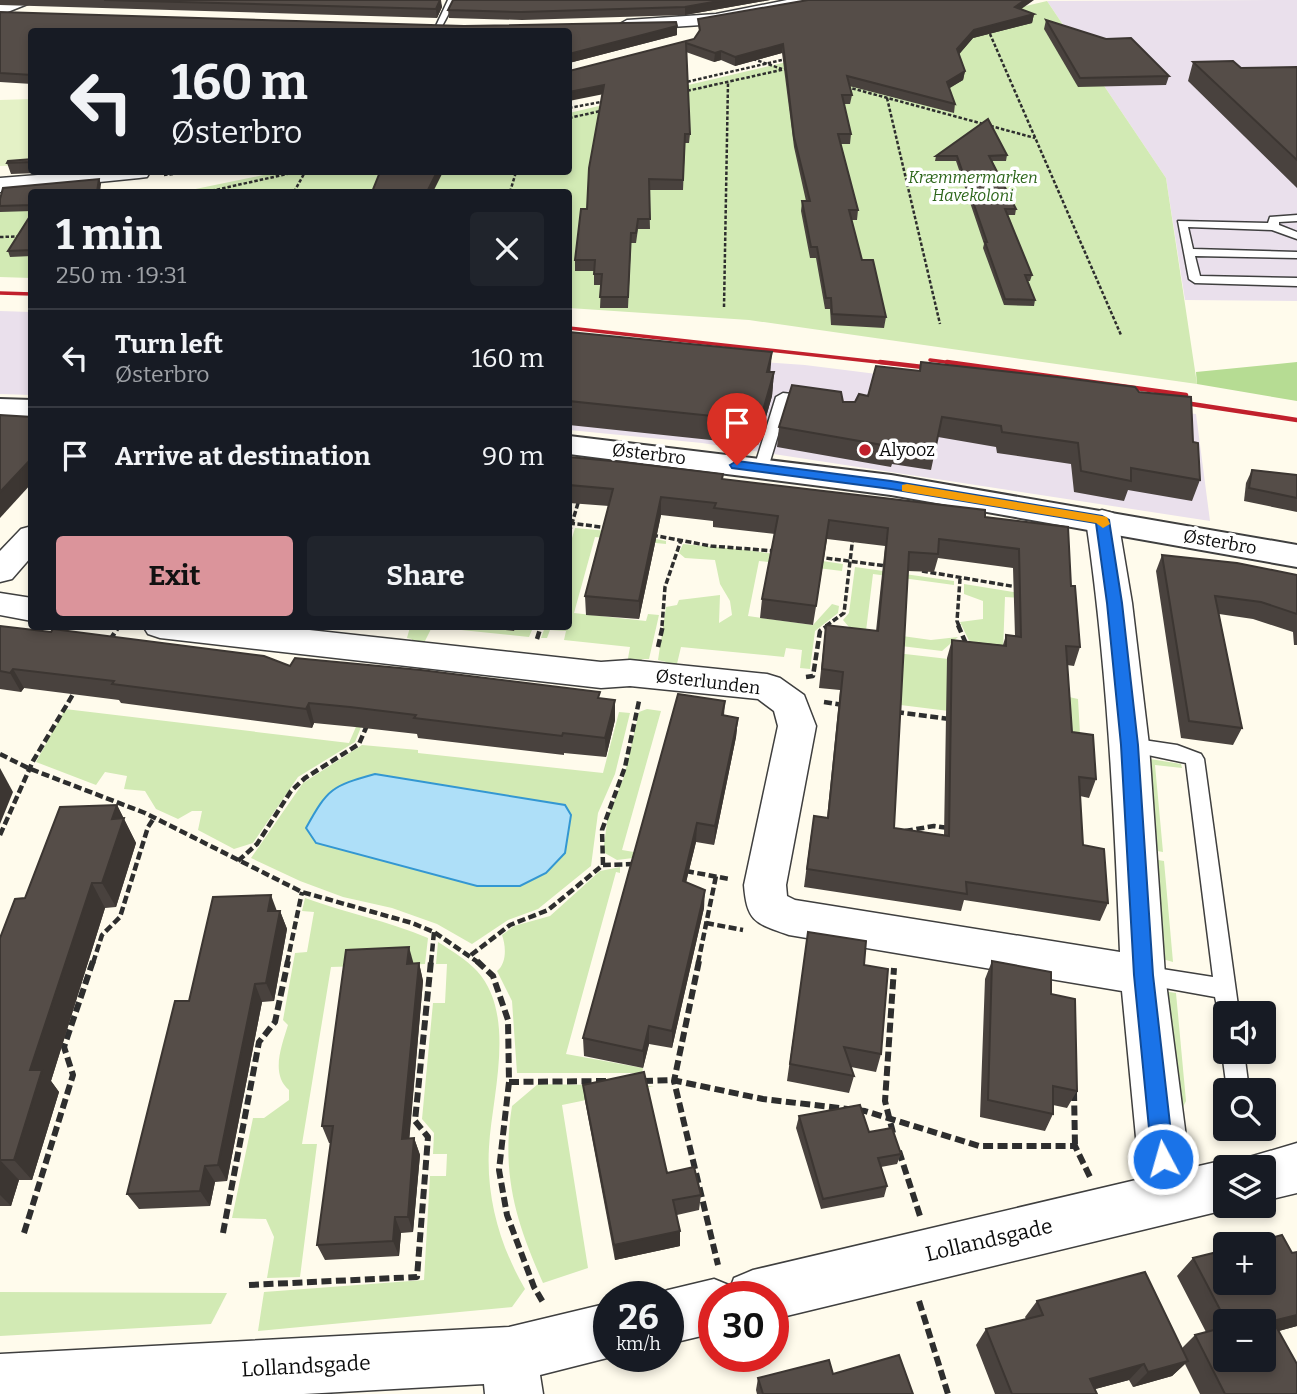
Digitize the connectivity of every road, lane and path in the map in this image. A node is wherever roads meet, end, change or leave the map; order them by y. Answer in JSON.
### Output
{"nodes":[{"id":1,"x":24,"y":0,"type":"edge"},
{"id":2,"x":452,"y":0,"type":"edge"},
{"id":3,"x":812,"y":0,"type":"edge"},
{"id":4,"x":697,"y":7,"type":"edge"},
{"id":5,"x":0,"y":11,"type":"edge"},
{"id":6,"x":35,"y":14,"type":"edge"},
{"id":7,"x":716,"y":19,"type":"junction"},
{"id":8,"x":432,"y":26,"type":"joint"},
{"id":9,"x":462,"y":26,"type":"edge"},
{"id":10,"x":609,"y":26,"type":"edge"},
{"id":11,"x":984,"y":30,"type":"edge"},
{"id":12,"x":686,"y":32,"type":"junction"},
{"id":13,"x":794,"y":57,"type":"edge"},
{"id":14,"x":768,"y":63,"type":"junction"},
{"id":15,"x":796,"y":67,"type":"edge"},
{"id":16,"x":783,"y":70,"type":"junction"},
{"id":17,"x":796,"y":73,"type":"edge"},
{"id":18,"x":728,"y":82,"type":"junction"},
{"id":19,"x":677,"y":84,"type":"edge"},
{"id":20,"x":848,"y":87,"type":"edge"},
{"id":21,"x":675,"y":94,"type":"edge"},
{"id":22,"x":887,"y":98,"type":"junction"},
{"id":23,"x":612,"y":99,"type":"edge"},
{"id":24,"x":572,"y":107,"type":"edge"},
{"id":25,"x":609,"y":109,"type":"edge"},
{"id":26,"x":572,"y":117,"type":"edge"},
{"id":27,"x":1036,"y":138,"type":"junction"},
{"id":28,"x":107,"y":175,"type":"edge"},
{"id":29,"x":282,"y":175,"type":"edge"},
{"id":30,"x":0,"y":185,"type":"edge"},
{"id":31,"x":220,"y":189,"type":"edge"},
{"id":32,"x":1297,"y":218,"type":"edge"},
{"id":33,"x":1273,"y":227,"type":"junction"},
{"id":34,"x":28,"y":236,"type":"edge"},
{"id":35,"x":1297,"y":236,"type":"edge"},
{"id":36,"x":0,"y":237,"type":"edge"},
{"id":37,"x":1188,"y":253,"type":"junction"},
{"id":38,"x":1297,"y":256,"type":"edge"},
{"id":39,"x":1297,"y":282,"type":"edge"},
{"id":40,"x":724,"y":307,"type":"dead end"},
{"id":41,"x":940,"y":324,"type":"dead end"},
{"id":42,"x":1121,"y":335,"type":"dead end"},
{"id":43,"x":822,"y":401,"type":"edge"},
{"id":44,"x":0,"y":408,"type":"edge"},
{"id":45,"x":28,"y":409,"type":"edge"},
{"id":46,"x":572,"y":445,"type":"edge"},
{"id":47,"x":761,"y":468,"type":"junction"},
{"id":48,"x":583,"y":488,"type":"edge"},
{"id":49,"x":572,"y":518,"type":"edge"},
{"id":50,"x":1102,"y":520,"type":"junction"},
{"id":51,"x":572,"y":523,"type":"edge"},
{"id":52,"x":617,"y":528,"type":"edge"},
{"id":53,"x":642,"y":533,"type":"edge"},
{"id":54,"x":853,"y":534,"type":"edge"},
{"id":55,"x":28,"y":540,"type":"edge"},
{"id":56,"x":681,"y":540,"type":"junction"},
{"id":57,"x":786,"y":553,"type":"edge"},
{"id":58,"x":811,"y":556,"type":"edge"},
{"id":59,"x":1297,"y":556,"type":"edge"},
{"id":60,"x":850,"y":562,"type":"junction"},
{"id":61,"x":887,"y":566,"type":"edge"},
{"id":62,"x":912,"y":570,"type":"edge"},
{"id":63,"x":0,"y":571,"type":"edge"},
{"id":64,"x":960,"y":579,"type":"junction"},
{"id":65,"x":1029,"y":589,"type":"edge"},
{"id":66,"x":0,"y":604,"type":"edge"},
{"id":67,"x":28,"y":609,"type":"edge"},
{"id":68,"x":116,"y":630,"type":"edge"},
{"id":69,"x":196,"y":630,"type":"edge"},
{"id":70,"x":104,"y":649,"type":"edge"},
{"id":71,"x":972,"y":657,"type":"edge"},
{"id":72,"x":648,"y":675,"type":"junction"},
{"id":73,"x":80,"y":683,"type":"edge"},
{"id":74,"x":779,"y":696,"type":"junction"},
{"id":75,"x":852,"y":706,"type":"edge"},
{"id":76,"x":892,"y":712,"type":"edge"},
{"id":77,"x":958,"y":720,"type":"edge"},
{"id":78,"x":369,"y":722,"type":"edge"},
{"id":79,"x":1130,"y":745,"type":"junction"},
{"id":80,"x":0,"y":754,"type":"edge"},
{"id":81,"x":28,"y":768,"type":"junction"},
{"id":82,"x":154,"y":818,"type":"junction"},
{"id":83,"x":961,"y":830,"type":"edge"},
{"id":84,"x":899,"y":832,"type":"edge"},
{"id":85,"x":0,"y":835,"type":"edge"},
{"id":86,"x":238,"y":861,"type":"junction"},
{"id":87,"x":645,"y":864,"type":"edge"},
{"id":88,"x":603,"y":865,"type":"junction"},
{"id":89,"x":680,"y":870,"type":"edge"},
{"id":90,"x":716,"y":876,"type":"junction"},
{"id":91,"x":765,"y":885,"type":"junction"},
{"id":92,"x":302,"y":892,"type":"junction"},
{"id":93,"x":706,"y":923,"type":"junction"},
{"id":94,"x":751,"y":931,"type":"dead end"},
{"id":95,"x":434,"y":932,"type":"junction"},
{"id":96,"x":896,"y":934,"type":"junction"},
{"id":97,"x":471,"y":955,"type":"junction"},
{"id":98,"x":1143,"y":975,"type":"junction"},
{"id":99,"x":1225,"y":989,"type":"junction"},
{"id":100,"x":1226,"y":1001,"type":"edge"},
{"id":101,"x":617,"y":1081,"type":"edge"},
{"id":102,"x":631,"y":1081,"type":"edge"},
{"id":103,"x":674,"y":1081,"type":"junction"},
{"id":104,"x":1074,"y":1081,"type":"edge"},
{"id":105,"x":509,"y":1082,"type":"junction"},
{"id":106,"x":888,"y":1117,"type":"junction"},
{"id":107,"x":1076,"y":1146,"type":"junction"},
{"id":108,"x":1297,"y":1168,"type":"edge"},
{"id":109,"x":1276,"y":1172,"type":"edge"},
{"id":110,"x":1213,"y":1188,"type":"edge"},
{"id":111,"x":1168,"y":1198,"type":"junction"},
{"id":112,"x":1107,"y":1212,"type":"junction"},
{"id":113,"x":24,"y":1233,"type":"dead end"},
{"id":114,"x":223,"y":1233,"type":"dead end"},
{"id":115,"x":919,"y":1257,"type":"junction"},
{"id":116,"x":726,"y":1281,"type":"edge"},
{"id":117,"x":785,"y":1281,"type":"edge"},
{"id":118,"x":249,"y":1285,"type":"dead end"},
{"id":119,"x":587,"y":1337,"type":"edge"},
{"id":120,"x":511,"y":1374,"type":"edge"},
{"id":121,"x":0,"y":1382,"type":"edge"},
{"id":122,"x":948,"y":1394,"type":"edge"}],
"edges":[{"from":1,"to":5,"type":"street"},
{"from":2,"to":8,"type":"lane"},
{"from":3,"to":7,"type":"street"},
{"from":4,"to":7,"type":"street"},
{"from":5,"to":6,"type":"street"},
{"from":7,"to":12,"type":"street"},
{"from":8,"to":9,"type":"street"},
{"from":10,"to":12,"type":"street"},
{"from":11,"to":27,"type":"path"},
{"from":12,"to":14,"type":"path"},
{"from":13,"to":14,"type":"path"},
{"from":14,"to":16,"type":"path"},
{"from":14,"to":19,"type":"path"},
{"from":15,"to":16,"type":"path"},
{"from":16,"to":17,"type":"path"},
{"from":16,"to":18,"type":"path"},
{"from":18,"to":21,"type":"path"},
{"from":18,"to":40,"type":"path"},
{"from":20,"to":22,"type":"path"},
{"from":22,"to":27,"type":"path"},
{"from":22,"to":41,"type":"path"},
{"from":23,"to":24,"type":"path"},
{"from":25,"to":26,"type":"path"},
{"from":27,"to":42,"type":"path"},
{"from":28,"to":30,"type":"street"},
{"from":29,"to":31,"type":"path"},
{"from":32,"to":33,"type":"lane"},
{"from":33,"to":35,"type":"lane"},
{"from":33,"to":37,"type":"lane"},
{"from":34,"to":36,"type":"path"},
{"from":37,"to":38,"type":"lane"},
{"from":37,"to":39,"type":"lane"},
{"from":43,"to":47,"type":"lane"},
{"from":44,"to":45,"type":"street"},
{"from":46,"to":47,"type":"street","name":"Østerbro"},
{"from":47,"to":50,"type":"street","name":"Østerbro"},
{"from":48,"to":49,"type":"path"},
{"from":50,"to":59,"type":"street","name":"Østerbro"},
{"from":50,"to":79,"type":"street"},
{"from":51,"to":52,"type":"path"},
{"from":53,"to":56,"type":"path"},
{"from":54,"to":60,"type":"path"},
{"from":55,"to":63,"type":"street"},
{"from":56,"to":57,"type":"path"},
{"from":56,"to":72,"type":"path"},
{"from":58,"to":60,"type":"path"},
{"from":60,"to":61,"type":"path"},
{"from":60,"to":74,"type":"path"},
{"from":62,"to":64,"type":"path"},
{"from":64,"to":65,"type":"path"},
{"from":64,"to":71,"type":"path"},
{"from":66,"to":67,"type":"street"},
{"from":68,"to":70,"type":"path"},
{"from":69,"to":72,"type":"street","name":"Østerlunden"},
{"from":72,"to":74,"type":"street","name":"Østerlunden"},
{"from":72,"to":88,"type":"path"},
{"from":73,"to":81,"type":"path"},
{"from":74,"to":75,"type":"path"},
{"from":74,"to":91,"type":"street"},
{"from":76,"to":77,"type":"path"},
{"from":78,"to":86,"type":"path"},
{"from":79,"to":98,"type":"street"},
{"from":79,"to":99,"type":"lane"},
{"from":80,"to":81,"type":"path"},
{"from":81,"to":82,"type":"path"},
{"from":81,"to":85,"type":"path"},
{"from":82,"to":86,"type":"path"},
{"from":82,"to":113,"type":"path"},
{"from":83,"to":84,"type":"path"},
{"from":86,"to":92,"type":"path"},
{"from":87,"to":88,"type":"path"},
{"from":88,"to":97,"type":"path"},
{"from":89,"to":90,"type":"path"},
{"from":90,"to":91,"type":"path"},
{"from":90,"to":93,"type":"path"},
{"from":91,"to":96,"type":"street"},
{"from":92,"to":95,"type":"path"},
{"from":92,"to":114,"type":"path"},
{"from":93,"to":94,"type":"path"},
{"from":93,"to":103,"type":"path"},
{"from":95,"to":97,"type":"path"},
{"from":95,"to":118,"type":"path"},
{"from":96,"to":98,"type":"street"},
{"from":96,"to":106,"type":"path"},
{"from":97,"to":105,"type":"path"},
{"from":98,"to":99,"type":"lane"},
{"from":98,"to":111,"type":"street"},
{"from":99,"to":100,"type":"lane"},
{"from":101,"to":105,"type":"path"},
{"from":102,"to":103,"type":"path"},
{"from":103,"to":106,"type":"path"},
{"from":103,"to":116,"type":"path"},
{"from":104,"to":107,"type":"path"},
{"from":105,"to":119,"type":"path"},
{"from":106,"to":107,"type":"path"},
{"from":106,"to":115,"type":"path"},
{"from":107,"to":112,"type":"path"},
{"from":108,"to":109,"type":"street"},
{"from":110,"to":111,"type":"street","name":"Lollandsgade"},
{"from":111,"to":112,"type":"street","name":"Lollandsgade"},
{"from":112,"to":115,"type":"street","name":"Lollandsgade"},
{"from":115,"to":117,"type":"street","name":"Lollandsgade"},
{"from":115,"to":122,"type":"path"},
{"from":119,"to":120,"type":"street","name":"Lollandsgade"},
{"from":120,"to":121,"type":"street","name":"Lollandsgade"}]}
